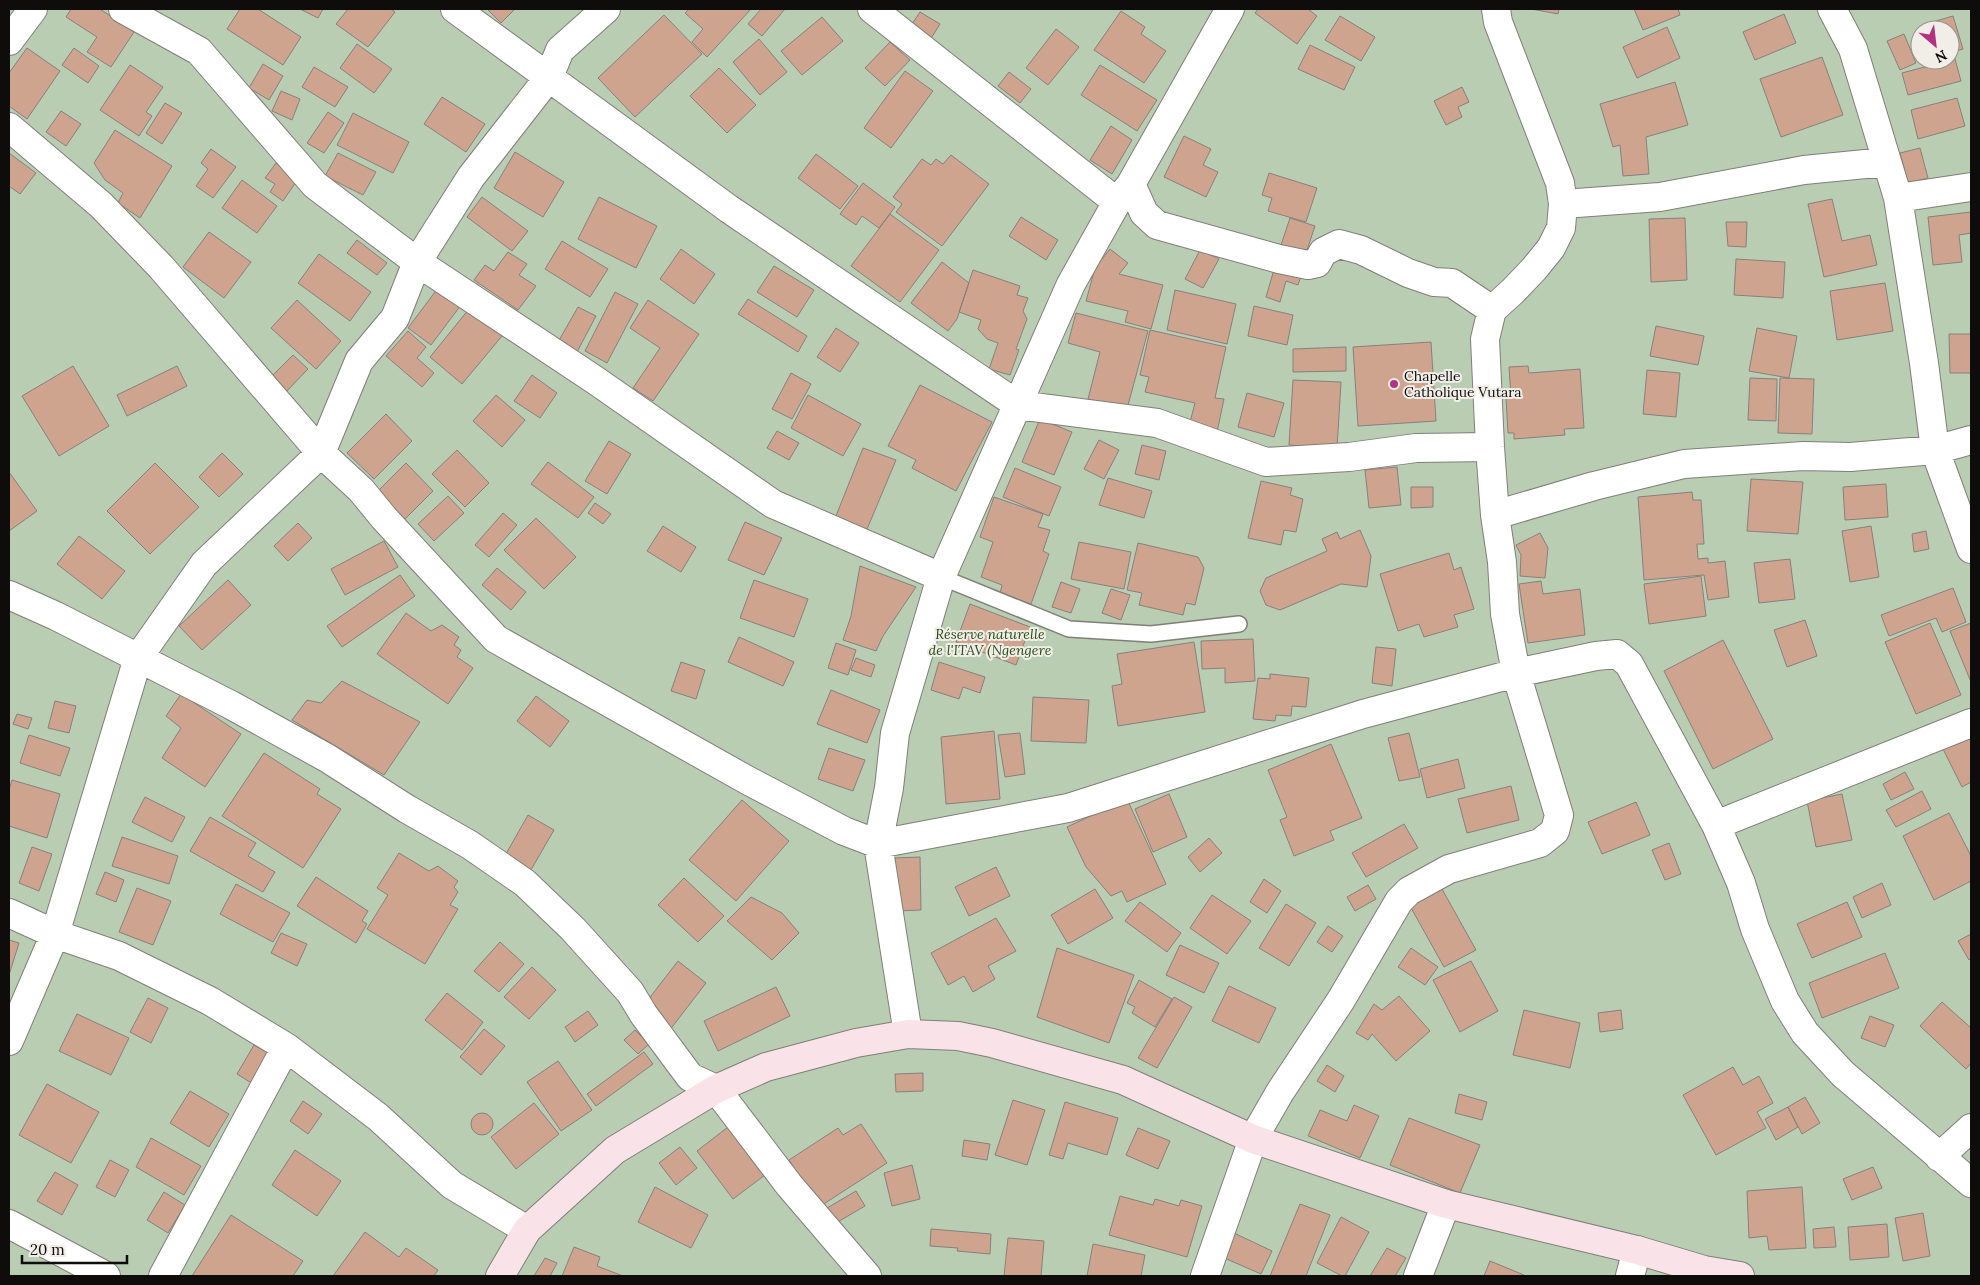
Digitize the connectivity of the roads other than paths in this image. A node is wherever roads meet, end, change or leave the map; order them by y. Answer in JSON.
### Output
{"nodes":[{"id":1,"x":33,"y":9,"type":"edge"},
{"id":2,"x":123,"y":9,"type":"edge"},
{"id":3,"x":455,"y":9,"type":"edge"},
{"id":4,"x":606,"y":9,"type":"edge"},
{"id":5,"x":872,"y":9,"type":"edge"},
{"id":6,"x":1230,"y":9,"type":"edge"},
{"id":7,"x":1496,"y":9,"type":"edge"},
{"id":8,"x":1832,"y":9,"type":"edge"},
{"id":9,"x":9,"y":41,"type":"edge"},
{"id":10,"x":549,"y":77,"type":"junction"},
{"id":11,"x":9,"y":127,"type":"edge"},
{"id":12,"x":1886,"y":162,"type":"junction"},
{"id":13,"x":1971,"y":187,"type":"edge"},
{"id":14,"x":1124,"y":193,"type":"junction"},
{"id":15,"x":1898,"y":198,"type":"junction"},
{"id":16,"x":1563,"y":204,"type":"junction"},
{"id":17,"x":417,"y":262,"type":"junction"},
{"id":18,"x":1492,"y":310,"type":"junction"},
{"id":19,"x":1018,"y":404,"type":"junction"},
{"id":20,"x":1971,"y":440,"type":"edge"},
{"id":21,"x":1490,"y":447,"type":"junction"},
{"id":22,"x":1934,"y":450,"type":"junction"},
{"id":23,"x":321,"y":453,"type":"junction"},
{"id":24,"x":1495,"y":515,"type":"junction"},
{"id":25,"x":1971,"y":549,"type":"edge"},
{"id":26,"x":941,"y":577,"type":"junction"},
{"id":27,"x":9,"y":595,"type":"edge"},
{"id":28,"x":1239,"y":624,"type":"dead end"},
{"id":29,"x":138,"y":658,"type":"junction"},
{"id":30,"x":1516,"y":673,"type":"junction"},
{"id":31,"x":1971,"y":723,"type":"edge"},
{"id":32,"x":1716,"y":825,"type":"junction"},
{"id":33,"x":878,"y":844,"type":"junction"},
{"id":34,"x":9,"y":914,"type":"edge"},
{"id":35,"x":55,"y":934,"type":"junction"},
{"id":36,"x":908,"y":1034,"type":"junction"},
{"id":37,"x":9,"y":1041,"type":"edge"},
{"id":38,"x":286,"y":1047,"type":"junction"},
{"id":39,"x":716,"y":1089,"type":"junction"},
{"id":40,"x":1971,"y":1128,"type":"edge"},
{"id":41,"x":1253,"y":1139,"type":"junction"},
{"id":42,"x":1939,"y":1157,"type":"junction"},
{"id":43,"x":1971,"y":1183,"type":"edge"},
{"id":44,"x":1446,"y":1204,"type":"junction"},
{"id":45,"x":9,"y":1224,"type":"edge"},
{"id":46,"x":527,"y":1230,"type":"junction"},
{"id":47,"x":1633,"y":1263,"type":"edge"},
{"id":48,"x":106,"y":1276,"type":"edge"},
{"id":49,"x":164,"y":1276,"type":"edge"},
{"id":50,"x":500,"y":1276,"type":"edge"},
{"id":51,"x":867,"y":1276,"type":"edge"},
{"id":52,"x":1205,"y":1276,"type":"edge"},
{"id":53,"x":1418,"y":1276,"type":"edge"},
{"id":54,"x":1740,"y":1276,"type":"edge"}],
"edges":[{"from":1,"to":9,"type":"street"},
{"from":2,"to":17,"type":"street"},
{"from":3,"to":10,"type":"street"},
{"from":4,"to":10,"type":"street"},
{"from":5,"to":14,"type":"street"},
{"from":6,"to":14,"type":"street"},
{"from":7,"to":16,"type":"street"},
{"from":8,"to":12,"type":"street"},
{"from":10,"to":17,"type":"street"},
{"from":10,"to":19,"type":"street"},
{"from":11,"to":23,"type":"street"},
{"from":12,"to":15,"type":"street"},
{"from":12,"to":16,"type":"street"},
{"from":13,"to":15,"type":"street"},
{"from":14,"to":18,"type":"street"},
{"from":14,"to":19,"type":"street"},
{"from":15,"to":22,"type":"street"},
{"from":16,"to":18,"type":"street"},
{"from":17,"to":23,"type":"street"},
{"from":17,"to":26,"type":"street"},
{"from":18,"to":21,"type":"street"},
{"from":19,"to":21,"type":"street"},
{"from":19,"to":26,"type":"street"},
{"from":20,"to":22,"type":"street"},
{"from":21,"to":24,"type":"street"},
{"from":22,"to":24,"type":"street"},
{"from":22,"to":25,"type":"street"},
{"from":23,"to":29,"type":"street"},
{"from":23,"to":33,"type":"street"},
{"from":24,"to":30,"type":"street"},
{"from":26,"to":28,"type":"lane"},
{"from":26,"to":33,"type":"street"},
{"from":27,"to":29,"type":"street"},
{"from":29,"to":35,"type":"street"},
{"from":29,"to":39,"type":"street"},
{"from":30,"to":32,"type":"street"},
{"from":30,"to":33,"type":"street"},
{"from":30,"to":41,"type":"street"},
{"from":31,"to":32,"type":"street"},
{"from":32,"to":42,"type":"street"},
{"from":33,"to":36,"type":"street"},
{"from":34,"to":35,"type":"street"},
{"from":35,"to":37,"type":"street"},
{"from":35,"to":38,"type":"street"},
{"from":36,"to":39,"type":"street"},
{"from":36,"to":41,"type":"street"},
{"from":38,"to":46,"type":"street"},
{"from":38,"to":49,"type":"street"},
{"from":39,"to":46,"type":"street"},
{"from":39,"to":51,"type":"street"},
{"from":40,"to":42,"type":"street"},
{"from":41,"to":44,"type":"street"},
{"from":41,"to":52,"type":"street"},
{"from":42,"to":43,"type":"street"},
{"from":44,"to":47,"type":"street"},
{"from":44,"to":53,"type":"street"},
{"from":45,"to":48,"type":"street"},
{"from":46,"to":50,"type":"street"},
{"from":47,"to":54,"type":"street"}]}
